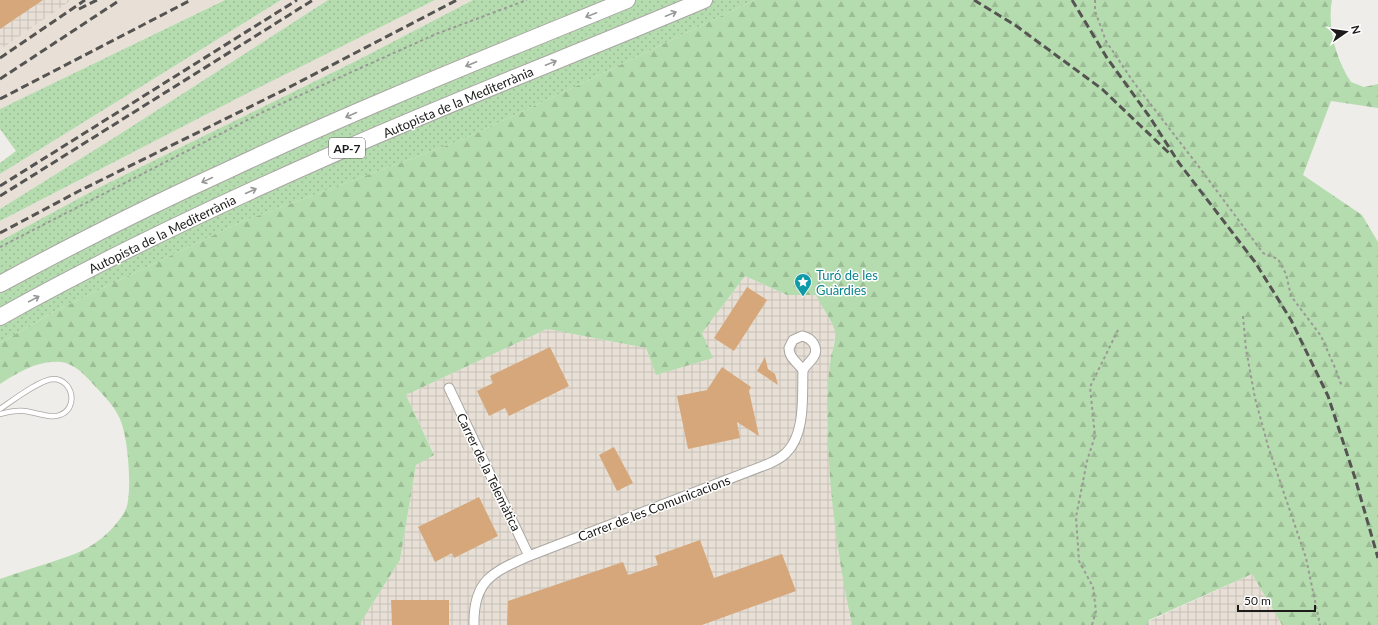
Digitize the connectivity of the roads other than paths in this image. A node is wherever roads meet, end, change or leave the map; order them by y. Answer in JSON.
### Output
{"nodes":[{"id":1,"x":627,"y":0,"type":"edge"},
{"id":2,"x":704,"y":0,"type":"edge"},
{"id":3,"x":0,"y":284,"type":"edge"},
{"id":4,"x":0,"y":317,"type":"edge"},
{"id":5,"x":802,"y":370,"type":"dead end"},
{"id":6,"x":448,"y":388,"type":"dead end"},
{"id":7,"x":0,"y":409,"type":"edge"},
{"id":8,"x":0,"y":414,"type":"edge"},
{"id":9,"x":529,"y":556,"type":"junction"},
{"id":10,"x":474,"y":625,"type":"edge"}],
"edges":[{"from":1,"to":3,"type":"highway","number":"AP-7","one_way":true},
{"from":4,"to":2,"type":"highway","name":"Autopista de la Mediterrània","number":"AP-7","one_way":true},
{"from":5,"to":9,"type":"street","name":"Carrer de les Comunicacions"},
{"from":6,"to":9,"type":"street","name":"Carrer de la Telemàtica"},
{"from":7,"to":8,"type":"lane"},
{"from":9,"to":10,"type":"street","name":"Carrer de les Comunicacions"}]}
